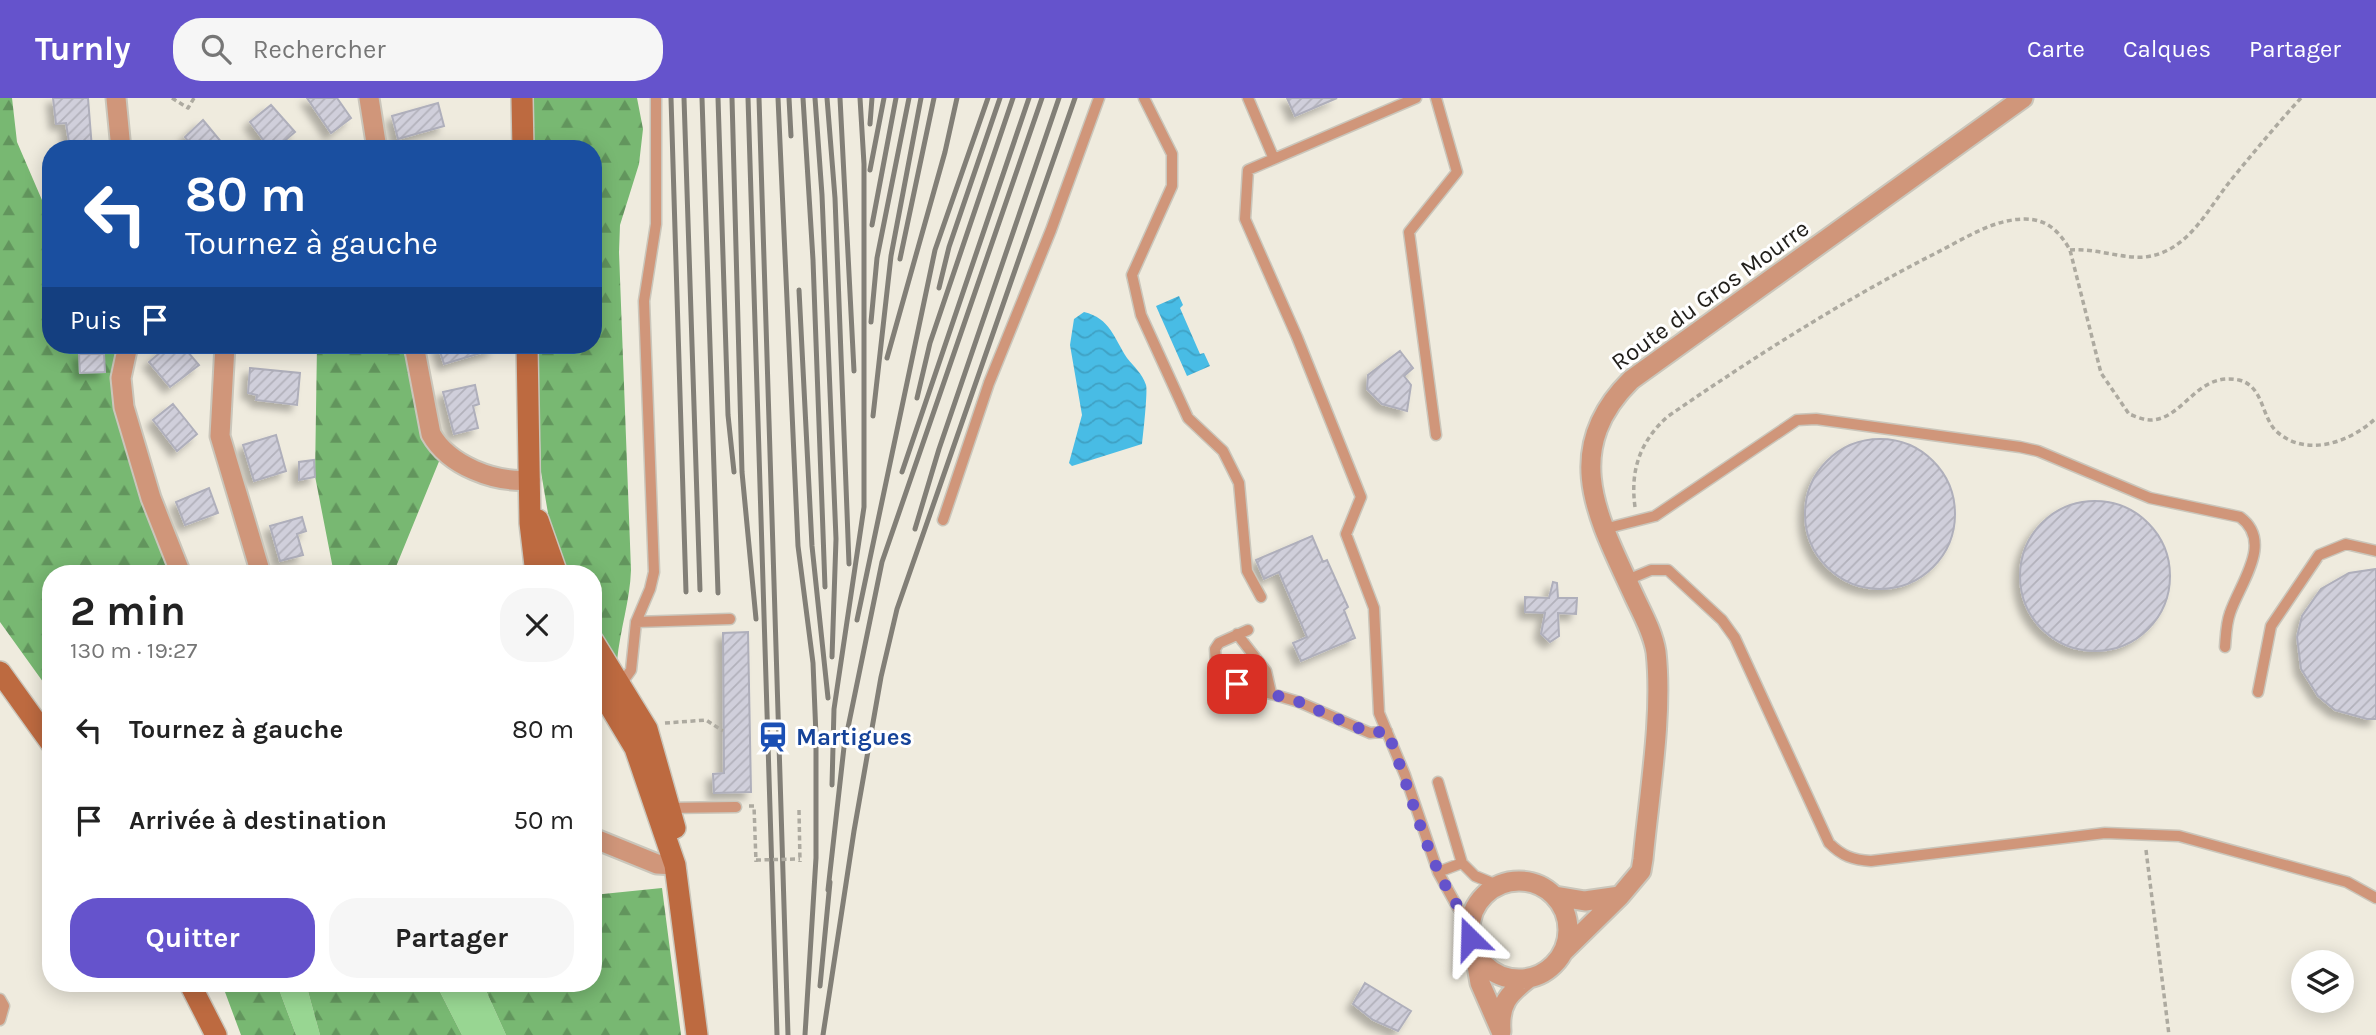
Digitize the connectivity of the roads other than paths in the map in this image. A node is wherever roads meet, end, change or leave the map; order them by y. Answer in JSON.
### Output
{"nodes":[{"id":1,"x":116,"y":98,"type":"edge"},
{"id":2,"x":369,"y":98,"type":"edge"},
{"id":3,"x":522,"y":98,"type":"edge"},
{"id":4,"x":656,"y":98,"type":"edge"},
{"id":5,"x":1099,"y":98,"type":"edge"},
{"id":6,"x":1144,"y":98,"type":"edge"},
{"id":7,"x":1248,"y":98,"type":"edge"},
{"id":8,"x":1416,"y":98,"type":"edge"},
{"id":9,"x":1436,"y":98,"type":"edge"},
{"id":10,"x":2023,"y":98,"type":"edge"},
{"id":11,"x":120,"y":140,"type":"edge"},
{"id":12,"x":376,"y":140,"type":"edge"},
{"id":13,"x":523,"y":140,"type":"edge"},
{"id":14,"x":1274,"y":159,"type":"junction"},
{"id":15,"x":126,"y":354,"type":"edge"},
{"id":16,"x":224,"y":354,"type":"edge"},
{"id":17,"x":416,"y":354,"type":"edge"},
{"id":18,"x":527,"y":354,"type":"edge"},
{"id":19,"x":1436,"y":435,"type":"dead end"},
{"id":20,"x":530,"y":480,"type":"junction"},
{"id":21,"x":943,"y":520,"type":"dead end"},
{"id":22,"x":1604,"y":529,"type":"junction"},
{"id":23,"x":2376,"y":551,"type":"edge"},
{"id":24,"x":177,"y":565,"type":"edge"},
{"id":25,"x":258,"y":565,"type":"edge"},
{"id":26,"x":535,"y":565,"type":"edge"},
{"id":27,"x":554,"y":565,"type":"edge"},
{"id":28,"x":1627,"y":580,"type":"junction"},
{"id":29,"x":1261,"y":597,"type":"dead end"},
{"id":30,"x":730,"y":619,"type":"dead end"},
{"id":31,"x":636,"y":622,"type":"junction"},
{"id":32,"x":1248,"y":630,"type":"dead end"},
{"id":33,"x":1237,"y":634,"type":"junction"},
{"id":34,"x":2225,"y":647,"type":"dead end"},
{"id":35,"x":602,"y":662,"type":"edge"},
{"id":36,"x":0,"y":672,"type":"edge"},
{"id":37,"x":602,"y":684,"type":"edge"},
{"id":38,"x":614,"y":692,"type":"junction"},
{"id":39,"x":2258,"y":692,"type":"dead end"},
{"id":40,"x":1271,"y":693,"type":"junction"},
{"id":41,"x":42,"y":730,"type":"edge"},
{"id":42,"x":1387,"y":731,"type":"junction"},
{"id":43,"x":1438,"y":782,"type":"dead end"},
{"id":44,"x":736,"y":807,"type":"dead end"},
{"id":45,"x":663,"y":808,"type":"junction"},
{"id":46,"x":602,"y":842,"type":"edge"},
{"id":47,"x":1462,"y":863,"type":"junction"},
{"id":48,"x":675,"y":866,"type":"junction"},
{"id":49,"x":1438,"y":872,"type":"junction"},
{"id":50,"x":1497,"y":885,"type":"junction"},
{"id":51,"x":1555,"y":896,"type":"junction"},
{"id":52,"x":1620,"y":896,"type":"junction"},
{"id":53,"x":2376,"y":898,"type":"edge"},
{"id":54,"x":1470,"y":922,"type":"junction"},
{"id":55,"x":1563,"y":952,"type":"junction"},
{"id":56,"x":1475,"y":953,"type":"junction"},
{"id":57,"x":1529,"y":978,"type":"junction"},
{"id":58,"x":186,"y":992,"type":"edge"},
{"id":59,"x":194,"y":992,"type":"edge"},
{"id":60,"x":0,"y":999,"type":"edge"},
{"id":61,"x":0,"y":1020,"type":"edge"},
{"id":62,"x":1502,"y":1033,"type":"edge"},
{"id":63,"x":199,"y":1035,"type":"edge"},
{"id":64,"x":216,"y":1035,"type":"edge"},
{"id":65,"x":697,"y":1035,"type":"edge"}],
"edges":[{"from":1,"to":11,"type":"street"},
{"from":2,"to":12,"type":"street"},
{"from":3,"to":13,"type":"street"},
{"from":4,"to":31,"type":"lane"},
{"from":5,"to":21,"type":"lane"},
{"from":6,"to":29,"type":"lane"},
{"from":7,"to":14,"type":"lane"},
{"from":8,"to":14,"type":"lane"},
{"from":9,"to":19,"type":"lane"},
{"from":10,"to":22,"type":"street","name":"Route du Gros Mourre"},
{"from":14,"to":42,"type":"lane"},
{"from":15,"to":24,"type":"street"},
{"from":16,"to":25,"type":"street"},
{"from":17,"to":20,"type":"street"},
{"from":18,"to":20,"type":"street"},
{"from":20,"to":26,"type":"street"},
{"from":20,"to":27,"type":"street"},
{"from":22,"to":28,"type":"street","name":"Route du Gros Mourre"},
{"from":22,"to":34,"type":"lane"},
{"from":23,"to":39,"type":"lane"},
{"from":28,"to":52,"type":"street","name":"Route du Gros Mourre"},
{"from":28,"to":53,"type":"lane"},
{"from":30,"to":31,"type":"lane"},
{"from":31,"to":38,"type":"lane"},
{"from":32,"to":33,"type":"lane"},
{"from":33,"to":40,"type":"lane"},
{"from":33,"to":40,"type":"lane"},
{"from":35,"to":38,"type":"street"},
{"from":36,"to":41,"type":"street"},
{"from":37,"to":38,"type":"street"},
{"from":38,"to":45,"type":"street"},
{"from":40,"to":42,"type":"lane"},
{"from":42,"to":49,"type":"lane"},
{"from":43,"to":47,"type":"lane"},
{"from":44,"to":45,"type":"lane"},
{"from":45,"to":48,"type":"street"},
{"from":46,"to":48,"type":"street"},
{"from":47,"to":49,"type":"lane"},
{"from":47,"to":50,"type":"lane"},
{"from":48,"to":65,"type":"street"},
{"from":49,"to":54,"type":"lane"},
{"from":50,"to":51,"type":"street"},
{"from":50,"to":54,"type":"street"},
{"from":51,"to":52,"type":"street"},
{"from":51,"to":55,"type":"street"},
{"from":52,"to":55,"type":"street","name":"Route du Gros Mourre"},
{"from":54,"to":56,"type":"street","name":"Route du Gros Mourre"},
{"from":55,"to":57,"type":"street","name":"Route du Gros Mourre"},
{"from":56,"to":57,"type":"street"},
{"from":56,"to":62,"type":"street","name":"Route du Gros Mourre"},
{"from":57,"to":62,"type":"street","name":"Route du Gros Mourre"},
{"from":58,"to":63,"type":"street"},
{"from":59,"to":64,"type":"street"},
{"from":60,"to":61,"type":"lane"}]}
